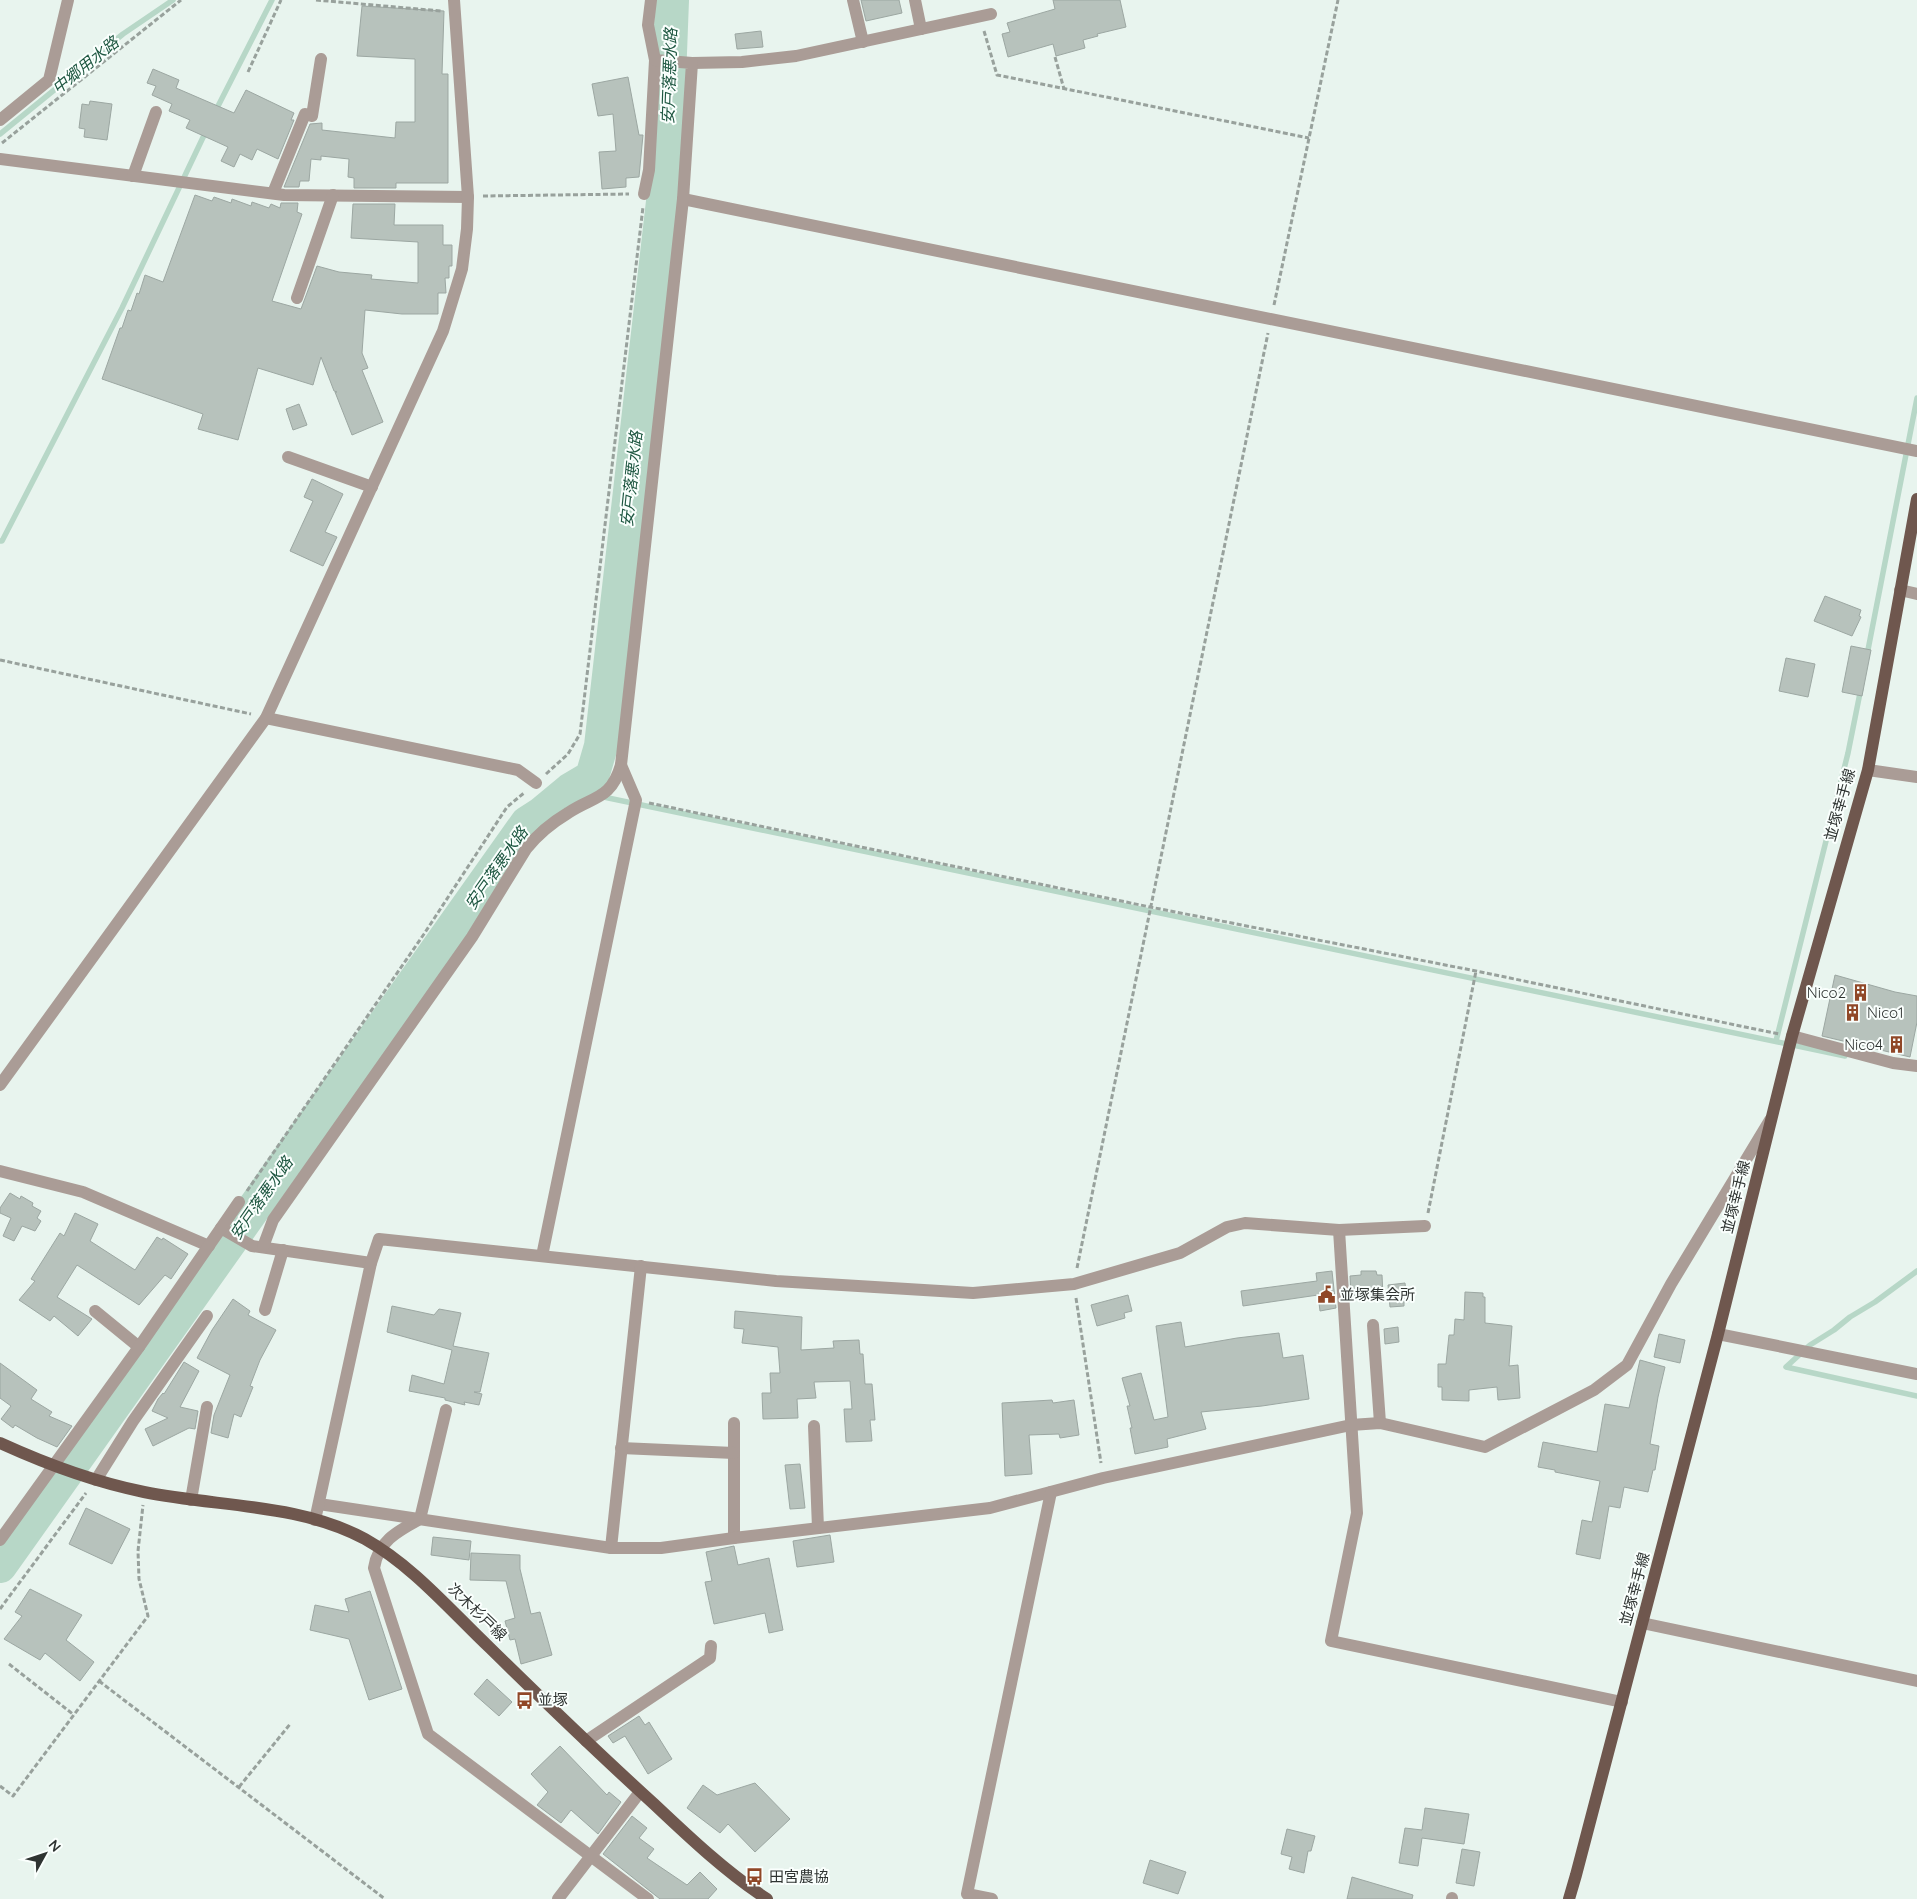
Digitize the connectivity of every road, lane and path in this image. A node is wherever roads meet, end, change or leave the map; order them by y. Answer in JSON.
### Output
{"nodes":[{"id":1,"x":68,"y":0,"type":"edge"},
{"id":2,"x":181,"y":0,"type":"edge"},
{"id":3,"x":281,"y":0,"type":"edge"},
{"id":4,"x":316,"y":0,"type":"edge"},
{"id":5,"x":651,"y":0,"type":"edge"},
{"id":6,"x":853,"y":0,"type":"edge"},
{"id":7,"x":915,"y":0,"type":"edge"},
{"id":8,"x":1338,"y":0,"type":"edge"},
{"id":9,"x":454,"y":6,"type":"edge"},
{"id":10,"x":985,"y":15,"type":"joint"},
{"id":11,"x":921,"y":29,"type":"junction"},
{"id":12,"x":863,"y":42,"type":"junction"},
{"id":13,"x":1055,"y":57,"type":"dead end"},
{"id":14,"x":321,"y":60,"type":"dead end"},
{"id":15,"x":658,"y":60,"type":"junction"},
{"id":16,"x":686,"y":63,"type":"junction"},
{"id":17,"x":248,"y":72,"type":"dead end"},
{"id":18,"x":1064,"y":89,"type":"junction"},
{"id":19,"x":156,"y":112,"type":"dead end"},
{"id":20,"x":0,"y":120,"type":"edge"},
{"id":21,"x":1309,"y":138,"type":"junction"},
{"id":22,"x":0,"y":145,"type":"edge"},
{"id":23,"x":0,"y":159,"type":"edge"},
{"id":24,"x":133,"y":176,"type":"junction"},
{"id":25,"x":273,"y":194,"type":"junction"},
{"id":26,"x":644,"y":194,"type":"junction"},
{"id":27,"x":332,"y":195,"type":"junction"},
{"id":28,"x":468,"y":197,"type":"junction"},
{"id":29,"x":683,"y":200,"type":"junction"},
{"id":30,"x":296,"y":298,"type":"dead end"},
{"id":31,"x":1272,"y":318,"type":"junction"},
{"id":32,"x":1917,"y":451,"type":"edge"},
{"id":33,"x":288,"y":457,"type":"dead end"},
{"id":34,"x":372,"y":487,"type":"junction"},
{"id":35,"x":1917,"y":499,"type":"edge"},
{"id":36,"x":1900,"y":590,"type":"junction"},
{"id":37,"x":1917,"y":594,"type":"edge"},
{"id":38,"x":0,"y":660,"type":"edge"},
{"id":39,"x":266,"y":718,"type":"junction"},
{"id":40,"x":621,"y":765,"type":"junction"},
{"id":41,"x":1868,"y":770,"type":"junction"},
{"id":42,"x":1917,"y":777,"type":"edge"},
{"id":43,"x":536,"y":783,"type":"junction"},
{"id":44,"x":636,"y":800,"type":"junction"},
{"id":45,"x":1150,"y":908,"type":"junction"},
{"id":46,"x":1476,"y":971,"type":"junction"},
{"id":47,"x":1792,"y":1036,"type":"junction"},
{"id":48,"x":1917,"y":1066,"type":"edge"},
{"id":49,"x":0,"y":1085,"type":"edge"},
{"id":50,"x":1773,"y":1114,"type":"junction"},
{"id":51,"x":0,"y":1171,"type":"edge"},
{"id":52,"x":239,"y":1202,"type":"joint"},
{"id":53,"x":1425,"y":1226,"type":"joint"},
{"id":54,"x":221,"y":1228,"type":"junction"},
{"id":55,"x":1339,"y":1230,"type":"junction"},
{"id":56,"x":209,"y":1246,"type":"junction"},
{"id":57,"x":257,"y":1246,"type":"junction"},
{"id":58,"x":283,"y":1250,"type":"junction"},
{"id":59,"x":542,"y":1256,"type":"junction"},
{"id":60,"x":370,"y":1263,"type":"junction"},
{"id":61,"x":641,"y":1266,"type":"junction"},
{"id":62,"x":1074,"y":1284,"type":"junction"},
{"id":63,"x":265,"y":1310,"type":"dead end"},
{"id":64,"x":94,"y":1311,"type":"dead end"},
{"id":65,"x":207,"y":1316,"type":"dead end"},
{"id":66,"x":1372,"y":1325,"type":"dead end"},
{"id":67,"x":1718,"y":1334,"type":"junction"},
{"id":68,"x":139,"y":1347,"type":"junction"},
{"id":69,"x":1917,"y":1374,"type":"edge"},
{"id":70,"x":207,"y":1407,"type":"dead end"},
{"id":71,"x":446,"y":1410,"type":"dead end"},
{"id":72,"x":734,"y":1423,"type":"dead end"},
{"id":73,"x":1380,"y":1423,"type":"junction"},
{"id":74,"x":1351,"y":1425,"type":"junction"},
{"id":75,"x":814,"y":1426,"type":"dead end"},
{"id":76,"x":0,"y":1443,"type":"edge"},
{"id":77,"x":622,"y":1448,"type":"junction"},
{"id":78,"x":734,"y":1453,"type":"junction"},
{"id":79,"x":53,"y":1465,"type":"junction"},
{"id":80,"x":1103,"y":1478,"type":"junction"},
{"id":81,"x":96,"y":1480,"type":"junction"},
{"id":82,"x":145,"y":1492,"type":"junction"},
{"id":83,"x":1051,"y":1492,"type":"junction"},
{"id":84,"x":191,"y":1500,"type":"junction"},
{"id":85,"x":319,"y":1504,"type":"junction"},
{"id":86,"x":420,"y":1519,"type":"junction"},
{"id":87,"x":315,"y":1520,"type":"junction"},
{"id":88,"x":818,"y":1528,"type":"junction"},
{"id":89,"x":734,"y":1538,"type":"junction"},
{"id":90,"x":0,"y":1540,"type":"edge"},
{"id":91,"x":380,"y":1548,"type":"junction"},
{"id":92,"x":610,"y":1548,"type":"junction"},
{"id":93,"x":0,"y":1609,"type":"edge"},
{"id":94,"x":1642,"y":1623,"type":"junction"},
{"id":95,"x":711,"y":1646,"type":"dead end"},
{"id":96,"x":9,"y":1664,"type":"dead end"},
{"id":97,"x":99,"y":1681,"type":"junction"},
{"id":98,"x":1917,"y":1681,"type":"edge"},
{"id":99,"x":1622,"y":1702,"type":"junction"},
{"id":100,"x":74,"y":1714,"type":"junction"},
{"id":101,"x":291,"y":1723,"type":"dead end"},
{"id":102,"x":586,"y":1741,"type":"junction"},
{"id":103,"x":0,"y":1786,"type":"edge"},
{"id":104,"x":239,"y":1788,"type":"junction"},
{"id":105,"x":640,"y":1792,"type":"junction"},
{"id":106,"x":590,"y":1856,"type":"junction"},
{"id":107,"x":385,"y":1899,"type":"edge"},
{"id":108,"x":558,"y":1899,"type":"edge"},
{"id":109,"x":648,"y":1899,"type":"edge"},
{"id":110,"x":767,"y":1899,"type":"edge"},
{"id":111,"x":992,"y":1899,"type":"edge"},
{"id":112,"x":1568,"y":1899,"type":"edge"}],
"edges":[{"from":1,"to":20,"type":"street"},
{"from":2,"to":22,"type":"path"},
{"from":3,"to":17,"type":"path"},
{"from":4,"to":9,"type":"path"},
{"from":5,"to":15,"type":"street"},
{"from":6,"to":12,"type":"street"},
{"from":7,"to":11,"type":"street"},
{"from":8,"to":21,"type":"path"},
{"from":9,"to":28,"type":"street"},
{"from":10,"to":11,"type":"street"},
{"from":10,"to":18,"type":"path"},
{"from":11,"to":12,"type":"street"},
{"from":12,"to":16,"type":"street"},
{"from":13,"to":18,"type":"path"},
{"from":14,"to":25,"type":"street"},
{"from":15,"to":16,"type":"street"},
{"from":15,"to":26,"type":"street"},
{"from":16,"to":29,"type":"street"},
{"from":18,"to":21,"type":"path"},
{"from":19,"to":24,"type":"street"},
{"from":21,"to":31,"type":"path"},
{"from":23,"to":24,"type":"street"},
{"from":24,"to":25,"type":"street"},
{"from":25,"to":27,"type":"street"},
{"from":26,"to":28,"type":"path"},
{"from":26,"to":43,"type":"path"},
{"from":27,"to":28,"type":"street"},
{"from":27,"to":30,"type":"street"},
{"from":28,"to":34,"type":"street"},
{"from":29,"to":31,"type":"street"},
{"from":29,"to":40,"type":"street"},
{"from":31,"to":32,"type":"street"},
{"from":31,"to":45,"type":"path"},
{"from":33,"to":34,"type":"street"},
{"from":34,"to":39,"type":"street"},
{"from":35,"to":36,"type":"main road","name":"並塚幸手線"},
{"from":36,"to":37,"type":"street"},
{"from":36,"to":41,"type":"main road","name":"並塚幸手線"},
{"from":38,"to":39,"type":"path"},
{"from":39,"to":43,"type":"street"},
{"from":39,"to":49,"type":"street"},
{"from":40,"to":44,"type":"street"},
{"from":40,"to":57,"type":"street"},
{"from":41,"to":42,"type":"street"},
{"from":41,"to":47,"type":"main road","name":"並塚幸手線"},
{"from":43,"to":52,"type":"path"},
{"from":44,"to":45,"type":"path"},
{"from":44,"to":59,"type":"street"},
{"from":45,"to":46,"type":"path"},
{"from":45,"to":62,"type":"path"},
{"from":46,"to":47,"type":"path"},
{"from":46,"to":53,"type":"path"},
{"from":47,"to":48,"type":"street"},
{"from":47,"to":50,"type":"main road","name":"並塚幸手線"},
{"from":50,"to":67,"type":"main road","name":"並塚幸手線"},
{"from":50,"to":73,"type":"street"},
{"from":51,"to":56,"type":"street"},
{"from":52,"to":54,"type":"street"},
{"from":53,"to":55,"type":"street"},
{"from":54,"to":56,"type":"street"},
{"from":54,"to":57,"type":"street"},
{"from":55,"to":62,"type":"street"},
{"from":55,"to":74,"type":"street"},
{"from":56,"to":68,"type":"street"},
{"from":57,"to":58,"type":"street"},
{"from":58,"to":60,"type":"street"},
{"from":58,"to":63,"type":"street"},
{"from":59,"to":60,"type":"street"},
{"from":59,"to":61,"type":"street"},
{"from":60,"to":85,"type":"street"},
{"from":61,"to":62,"type":"street"},
{"from":61,"to":77,"type":"street"},
{"from":62,"to":80,"type":"path"},
{"from":64,"to":68,"type":"street"},
{"from":65,"to":81,"type":"street"},
{"from":66,"to":73,"type":"street"},
{"from":67,"to":69,"type":"street"},
{"from":67,"to":94,"type":"main road","name":"並塚幸手線"},
{"from":68,"to":79,"type":"street"},
{"from":70,"to":84,"type":"street"},
{"from":71,"to":86,"type":"street"},
{"from":72,"to":78,"type":"street"},
{"from":73,"to":74,"type":"street"},
{"from":74,"to":80,"type":"street"},
{"from":74,"to":99,"type":"street"},
{"from":75,"to":88,"type":"street"},
{"from":76,"to":79,"type":"main road"},
{"from":77,"to":78,"type":"street"},
{"from":77,"to":92,"type":"street"},
{"from":78,"to":89,"type":"street"},
{"from":79,"to":81,"type":"main road","name":"次木杉戸線"},
{"from":79,"to":90,"type":"street"},
{"from":80,"to":83,"type":"street"},
{"from":81,"to":82,"type":"main road","name":"次木杉戸線"},
{"from":81,"to":93,"type":"path"},
{"from":82,"to":84,"type":"main road","name":"次木杉戸線"},
{"from":82,"to":97,"type":"path"},
{"from":83,"to":88,"type":"street"},
{"from":83,"to":111,"type":"street"},
{"from":84,"to":87,"type":"main road","name":"次木杉戸線"},
{"from":85,"to":86,"type":"street"},
{"from":85,"to":87,"type":"street"},
{"from":86,"to":91,"type":"street"},
{"from":86,"to":92,"type":"street"},
{"from":87,"to":91,"type":"main road","name":"次木杉戸線"},
{"from":88,"to":89,"type":"street"},
{"from":89,"to":92,"type":"street"},
{"from":91,"to":102,"type":"main road","name":"次木杉戸線"},
{"from":91,"to":106,"type":"street"},
{"from":94,"to":98,"type":"street"},
{"from":94,"to":99,"type":"main road","name":"並塚幸手線"},
{"from":95,"to":102,"type":"street"},
{"from":96,"to":100,"type":"path"},
{"from":97,"to":100,"type":"path"},
{"from":97,"to":104,"type":"path"},
{"from":99,"to":112,"type":"main road","name":"並塚幸手線"},
{"from":100,"to":103,"type":"path"},
{"from":101,"to":104,"type":"path"},
{"from":102,"to":105,"type":"main road","name":"次木杉戸線"},
{"from":104,"to":107,"type":"path"},
{"from":105,"to":106,"type":"street"},
{"from":105,"to":110,"type":"main road","name":"次木杉戸線"},
{"from":106,"to":108,"type":"street"},
{"from":106,"to":109,"type":"street"}]}
